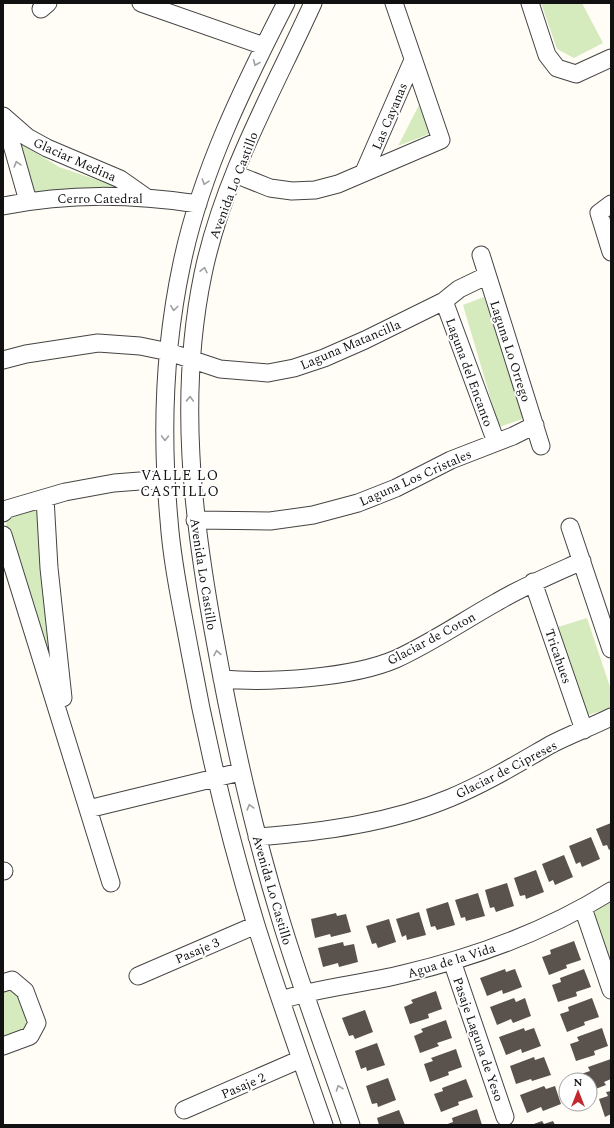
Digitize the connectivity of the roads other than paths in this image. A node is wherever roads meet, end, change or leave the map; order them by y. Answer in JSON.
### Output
{"nodes":[{"id":1,"x":141,"y":3,"type":"edge"},
{"id":2,"x":286,"y":3,"type":"edge"},
{"id":3,"x":313,"y":3,"type":"edge"},
{"id":4,"x":394,"y":3,"type":"edge"},
{"id":5,"x":530,"y":3,"type":"edge"},
{"id":6,"x":264,"y":46,"type":"junction"},
{"id":7,"x":611,"y":58,"type":"edge"},
{"id":8,"x":413,"y":60,"type":"junction"},
{"id":9,"x":4,"y":117,"type":"edge"},
{"id":10,"x":364,"y":172,"type":"junction"},
{"id":11,"x":235,"y":174,"type":"junction"},
{"id":12,"x":147,"y":198,"type":"junction"},
{"id":13,"x":28,"y":201,"type":"junction"},
{"id":14,"x":198,"y":204,"type":"junction"},
{"id":15,"x":3,"y":206,"type":"edge"},
{"id":16,"x":605,"y":208,"type":"edge"},
{"id":17,"x":611,"y":252,"type":"edge"},
{"id":18,"x":481,"y":255,"type":"dead end"},
{"id":19,"x":486,"y":276,"type":"junction"},
{"id":20,"x":444,"y":301,"type":"junction"},
{"id":21,"x":180,"y":356,"type":"junction"},
{"id":22,"x":3,"y":360,"type":"edge"},
{"id":23,"x":535,"y":425,"type":"junction"},
{"id":24,"x":496,"y":442,"type":"junction"},
{"id":25,"x":541,"y":446,"type":"dead end"},
{"id":26,"x":166,"y":479,"type":"junction"},
{"id":27,"x":45,"y":498,"type":"junction"},
{"id":28,"x":3,"y":513,"type":"edge"},
{"id":29,"x":195,"y":520,"type":"junction"},
{"id":30,"x":570,"y":527,"type":"dead end"},
{"id":31,"x":3,"y":535,"type":"edge"},
{"id":32,"x":582,"y":561,"type":"junction"},
{"id":33,"x":533,"y":582,"type":"junction"},
{"id":34,"x":611,"y":649,"type":"edge"},
{"id":35,"x":222,"y":679,"type":"junction"},
{"id":36,"x":611,"y":718,"type":"edge"},
{"id":37,"x":584,"y":730,"type":"junction"},
{"id":38,"x":71,"y":752,"type":"junction"},
{"id":39,"x":240,"y":772,"type":"junction"},
{"id":40,"x":216,"y":778,"type":"junction"},
{"id":41,"x":88,"y":809,"type":"junction"},
{"id":42,"x":257,"y":837,"type":"junction"},
{"id":43,"x":111,"y":883,"type":"dead end"},
{"id":44,"x":611,"y":891,"type":"edge"},
{"id":45,"x":583,"y":908,"type":"junction"},
{"id":46,"x":256,"y":925,"type":"junction"},
{"id":47,"x":452,"y":961,"type":"junction"},
{"id":48,"x":138,"y":976,"type":"dead end"},
{"id":49,"x":3,"y":983,"type":"edge"},
{"id":50,"x":611,"y":990,"type":"edge"},
{"id":51,"x":305,"y":992,"type":"junction"},
{"id":52,"x":281,"y":1000,"type":"junction"},
{"id":53,"x":3,"y":1046,"type":"edge"},
{"id":54,"x":301,"y":1059,"type":"junction"},
{"id":55,"x":184,"y":1110,"type":"dead end"},
{"id":56,"x":505,"y":1117,"type":"dead end"},
{"id":57,"x":324,"y":1125,"type":"edge"},
{"id":58,"x":351,"y":1125,"type":"edge"}],
"edges":[{"from":1,"to":6,"type":"street"},
{"from":2,"to":6,"type":"street","name":"Avenida Lo Castillo"},
{"from":3,"to":11,"type":"street","name":"Avenida Lo Castillo"},
{"from":4,"to":8,"type":"street","name":"Las Cayanas"},
{"from":5,"to":7,"type":"street"},
{"from":6,"to":14,"type":"street","name":"Avenida Lo Castillo","one_way":true},
{"from":8,"to":10,"type":"street","name":"Las Cayanas"},
{"from":8,"to":10,"type":"street","name":"Las Cayanas"},
{"from":9,"to":12,"type":"street","name":"Glaciar Medina"},
{"from":13,"to":9,"type":"street","name":"Glaciar Medina","one_way":true},
{"from":10,"to":11,"type":"street","name":"Las Cayanas"},
{"from":21,"to":11,"type":"street","name":"Avenida Lo Castillo","one_way":true},
{"from":12,"to":13,"type":"street","name":"Cerro Catedral"},
{"from":12,"to":14,"type":"street","name":"Cerro Catedral"},
{"from":13,"to":15,"type":"street","name":"Cerro Catedral"},
{"from":14,"to":21,"type":"street","name":"Avenida Lo Castillo","one_way":true},
{"from":16,"to":17,"type":"street"},
{"from":18,"to":19,"type":"street","name":"Laguna Lo Orrego"},
{"from":19,"to":20,"type":"street","name":"Laguna Matancilla"},
{"from":19,"to":23,"type":"street","name":"Laguna Lo Orrego"},
{"from":20,"to":21,"type":"street","name":"Laguna Matancilla"},
{"from":20,"to":24,"type":"street","name":"Laguna del Encanto"},
{"from":21,"to":22,"type":"street","name":"Laguna Matancilla"},
{"from":21,"to":26,"type":"street","name":"Avenida Lo Castillo","one_way":true},
{"from":29,"to":21,"type":"street","name":"Avenida Lo Castillo","one_way":true},
{"from":23,"to":24,"type":"street","name":"Laguna Los Cristales"},
{"from":23,"to":25,"type":"street","name":"Laguna Lo Orrego"},
{"from":24,"to":29,"type":"street","name":"Laguna Los Cristales"},
{"from":26,"to":27,"type":"street"},
{"from":26,"to":40,"type":"street","name":"Avenida Lo Castillo"},
{"from":27,"to":28,"type":"street"},
{"from":27,"to":38,"type":"street"},
{"from":35,"to":29,"type":"street","name":"Avenida Lo Castillo","one_way":true},
{"from":30,"to":32,"type":"street"},
{"from":31,"to":38,"type":"street"},
{"from":32,"to":33,"type":"street","name":"Glaciar de Coton"},
{"from":32,"to":34,"type":"street"},
{"from":33,"to":35,"type":"street","name":"Glaciar de Coton"},
{"from":33,"to":37,"type":"street","name":"Tricahues"},
{"from":35,"to":39,"type":"street","name":"Avenida Lo Castillo"},
{"from":36,"to":37,"type":"street","name":"Glaciar de Cipreses"},
{"from":37,"to":42,"type":"street","name":"Glaciar de Cipreses"},
{"from":38,"to":41,"type":"street"},
{"from":39,"to":40,"type":"street"},
{"from":42,"to":39,"type":"street","name":"Avenida Lo Castillo","one_way":true},
{"from":40,"to":41,"type":"street"},
{"from":40,"to":46,"type":"street","name":"Avenida Lo Castillo"},
{"from":41,"to":43,"type":"street"},
{"from":42,"to":51,"type":"street","name":"Avenida Lo Castillo"},
{"from":44,"to":45,"type":"street","name":"Agua de la Vida"},
{"from":45,"to":47,"type":"street","name":"Agua de la Vida"},
{"from":45,"to":50,"type":"street"},
{"from":46,"to":48,"type":"street","name":"Pasaje 3"},
{"from":46,"to":52,"type":"street","name":"Avenida Lo Castillo"},
{"from":47,"to":51,"type":"street","name":"Agua de la Vida"},
{"from":47,"to":56,"type":"street","name":"Pasaje Laguna de Yeso"},
{"from":49,"to":53,"type":"street"},
{"from":51,"to":52,"type":"street","name":"Agua de la Vida"},
{"from":58,"to":51,"type":"street","name":"Avenida Lo Castillo","one_way":true},
{"from":52,"to":54,"type":"street","name":"Avenida Lo Castillo"},
{"from":54,"to":55,"type":"street","name":"Pasaje 2"},
{"from":54,"to":57,"type":"street","name":"Avenida Lo Castillo"}]}
